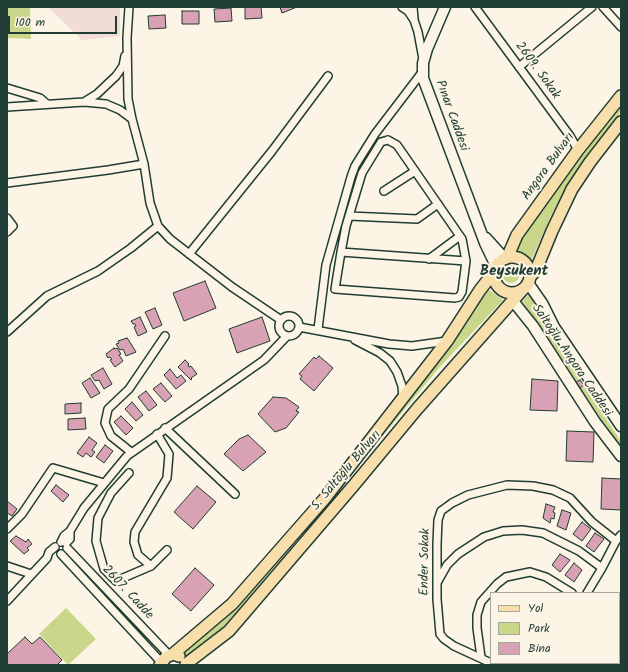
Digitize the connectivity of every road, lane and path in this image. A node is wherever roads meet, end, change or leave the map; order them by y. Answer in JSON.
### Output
{"nodes":[{"id":1,"x":129,"y":7,"type":"edge"},
{"id":2,"x":402,"y":7,"type":"edge"},
{"id":3,"x":413,"y":7,"type":"edge"},
{"id":4,"x":445,"y":7,"type":"edge"},
{"id":5,"x":475,"y":7,"type":"edge"},
{"id":6,"x":592,"y":7,"type":"edge"},
{"id":7,"x":603,"y":7,"type":"edge"},
{"id":8,"x":414,"y":20,"type":"junction"},
{"id":9,"x":621,"y":27,"type":"edge"},
{"id":10,"x":127,"y":38,"type":"junction"},
{"id":11,"x":519,"y":66,"type":"junction"},
{"id":12,"x":423,"y":67,"type":"junction"},
{"id":13,"x":328,"y":76,"type":"dead end"},
{"id":14,"x":7,"y":88,"type":"edge"},
{"id":15,"x":621,"y":96,"type":"edge"},
{"id":16,"x":84,"y":102,"type":"junction"},
{"id":17,"x":48,"y":104,"type":"junction"},
{"id":18,"x":7,"y":107,"type":"edge"},
{"id":19,"x":132,"y":119,"type":"junction"},
{"id":20,"x":621,"y":122,"type":"edge"},
{"id":21,"x":375,"y":134,"type":"junction"},
{"id":22,"x":382,"y":141,"type":"junction"},
{"id":23,"x":578,"y":150,"type":"junction"},
{"id":24,"x":144,"y":164,"type":"junction"},
{"id":25,"x":415,"y":171,"type":"junction"},
{"id":26,"x":7,"y":183,"type":"edge"},
{"id":27,"x":384,"y":191,"type":"dead end"},
{"id":28,"x":438,"y":204,"type":"junction"},
{"id":29,"x":349,"y":216,"type":"junction"},
{"id":30,"x":7,"y":218,"type":"edge"},
{"id":31,"x":158,"y":226,"type":"junction"},
{"id":32,"x":7,"y":232,"type":"edge"},
{"id":33,"x":460,"y":236,"type":"junction"},
{"id":34,"x":341,"y":252,"type":"junction"},
{"id":35,"x":189,"y":254,"type":"junction"},
{"id":36,"x":429,"y":258,"type":"junction"},
{"id":37,"x":466,"y":261,"type":"junction"},
{"id":38,"x":501,"y":264,"type":"junction"},
{"id":39,"x":527,"y":283,"type":"junction"},
{"id":40,"x":513,"y":301,"type":"junction"},
{"id":41,"x":281,"y":320,"type":"junction"},
{"id":42,"x":299,"y":327,"type":"junction"},
{"id":43,"x":318,"y":329,"type":"junction"},
{"id":44,"x":7,"y":332,"type":"edge"},
{"id":45,"x":165,"y":336,"type":"dead end"},
{"id":46,"x":287,"y":336,"type":"junction"},
{"id":47,"x":348,"y":336,"type":"junction"},
{"id":48,"x":447,"y":341,"type":"junction"},
{"id":49,"x":404,"y":398,"type":"junction"},
{"id":50,"x":621,"y":426,"type":"edge"},
{"id":51,"x":165,"y":428,"type":"junction"},
{"id":52,"x":157,"y":434,"type":"junction"},
{"id":53,"x":131,"y":452,"type":"junction"},
{"id":54,"x":621,"y":456,"type":"edge"},
{"id":55,"x":129,"y":474,"type":"dead end"},
{"id":56,"x":104,"y":483,"type":"junction"},
{"id":57,"x":235,"y":494,"type":"dead end"},
{"id":58,"x":7,"y":529,"type":"edge"},
{"id":59,"x":621,"y":535,"type":"edge"},
{"id":60,"x":616,"y":541,"type":"junction"},
{"id":61,"x":65,"y":544,"type":"junction"},
{"id":62,"x":167,"y":550,"type":"dead end"},
{"id":63,"x":58,"y":551,"type":"junction"},
{"id":64,"x":7,"y":566,"type":"edge"},
{"id":65,"x":151,"y":566,"type":"junction"},
{"id":66,"x":602,"y":568,"type":"junction"},
{"id":67,"x":31,"y":574,"type":"junction"},
{"id":68,"x":438,"y":581,"type":"junction"},
{"id":69,"x":570,"y":592,"type":"edge"},
{"id":70,"x":588,"y":592,"type":"edge"},
{"id":71,"x":7,"y":601,"type":"edge"},
{"id":72,"x":129,"y":612,"type":"junction"},
{"id":73,"x":122,"y":619,"type":"junction"},
{"id":74,"x":482,"y":658,"type":"junction"},
{"id":75,"x":166,"y":659,"type":"edge"},
{"id":76,"x":490,"y":662,"type":"edge"},
{"id":77,"x":187,"y":664,"type":"edge"}],
"edges":[{"from":1,"to":10,"type":"street"},
{"from":2,"to":8,"type":"street"},
{"from":3,"to":8,"type":"street"},
{"from":4,"to":12,"type":"street"},
{"from":5,"to":11,"type":"street","name":"2609. Sokak"},
{"from":6,"to":11,"type":"street"},
{"from":7,"to":9,"type":"street"},
{"from":8,"to":12,"type":"street"},
{"from":10,"to":16,"type":"street"},
{"from":10,"to":19,"type":"street"},
{"from":11,"to":23,"type":"street","name":"2609. Sokak"},
{"from":12,"to":21,"type":"street"},
{"from":12,"to":38,"type":"street","name":"Pınar Caddesi"},
{"from":13,"to":35,"type":"street"},
{"from":14,"to":17,"type":"street"},
{"from":15,"to":23,"type":"main road","name":"Angora Bulvarı"},
{"from":16,"to":17,"type":"street"},
{"from":16,"to":19,"type":"street"},
{"from":17,"to":18,"type":"street"},
{"from":19,"to":24,"type":"street"},
{"from":20,"to":39,"type":"main road"},
{"from":21,"to":22,"type":"street"},
{"from":21,"to":43,"type":"street"},
{"from":22,"to":25,"type":"street"},
{"from":22,"to":29,"type":"street"},
{"from":23,"to":38,"type":"main road","name":"Angora Bulvarı"},
{"from":24,"to":26,"type":"street"},
{"from":24,"to":31,"type":"street"},
{"from":25,"to":27,"type":"street"},
{"from":25,"to":28,"type":"street"},
{"from":28,"to":29,"type":"street"},
{"from":28,"to":33,"type":"street"},
{"from":29,"to":34,"type":"street"},
{"from":30,"to":32,"type":"street"},
{"from":31,"to":35,"type":"street"},
{"from":31,"to":44,"type":"street"},
{"from":33,"to":36,"type":"street"},
{"from":33,"to":37,"type":"street"},
{"from":34,"to":36,"type":"street"},
{"from":34,"to":37,"type":"street"},
{"from":35,"to":41,"type":"street"},
{"from":36,"to":37,"type":"street"},
{"from":38,"to":39,"type":"main road"},
{"from":38,"to":39,"type":"main road"},
{"from":38,"to":48,"type":"main road","name":"S. Saltoğlu Bulvarı"},
{"from":39,"to":40,"type":"main road","name":"S. Saltoğlu Bulvarı"},
{"from":39,"to":50,"type":"street","name":"Saltoğlu Angora Caddesi"},
{"from":40,"to":54,"type":"street","name":"Saltoğlu Angora Caddesi"},
{"from":40,"to":77,"type":"main road","name":"S. Saltoğlu Bulvarı"},
{"from":41,"to":42,"type":"street"},
{"from":41,"to":46,"type":"street"},
{"from":42,"to":43,"type":"street"},
{"from":42,"to":46,"type":"street"},
{"from":43,"to":47,"type":"street"},
{"from":45,"to":53,"type":"street"},
{"from":46,"to":51,"type":"street"},
{"from":47,"to":48,"type":"street"},
{"from":47,"to":49,"type":"street"},
{"from":48,"to":49,"type":"main road","name":"S. Saltoğlu Bulvarı"},
{"from":49,"to":75,"type":"main road","name":"S. Saltoğlu Bulvarı"},
{"from":51,"to":52,"type":"street"},
{"from":51,"to":57,"type":"street"},
{"from":52,"to":53,"type":"street"},
{"from":52,"to":65,"type":"street"},
{"from":53,"to":56,"type":"street"},
{"from":55,"to":65,"type":"street"},
{"from":56,"to":58,"type":"street"},
{"from":56,"to":61,"type":"street"},
{"from":59,"to":60,"type":"street"},
{"from":60,"to":66,"type":"street"},
{"from":60,"to":68,"type":"street","name":"Ender Sokak"},
{"from":61,"to":63,"type":"street"},
{"from":61,"to":63,"type":"street"},
{"from":61,"to":72,"type":"street","name":"2607. Cadde"},
{"from":62,"to":65,"type":"street"},
{"from":63,"to":67,"type":"street"},
{"from":63,"to":73,"type":"street","name":"2607. Cadde"},
{"from":64,"to":67,"type":"street"},
{"from":66,"to":68,"type":"street"},
{"from":66,"to":70,"type":"street"},
{"from":67,"to":71,"type":"street"},
{"from":68,"to":74,"type":"street","name":"Ender Sokak"},
{"from":69,"to":74,"type":"street"},
{"from":72,"to":73,"type":"street"},
{"from":72,"to":75,"type":"street","name":"2607. Cadde"},
{"from":73,"to":75,"type":"street","name":"2607. Cadde"},
{"from":74,"to":76,"type":"street","name":"Ender Sokak"},
{"from":75,"to":77,"type":"main road","name":"S. Saltoğlu Bulvarı"}]}
